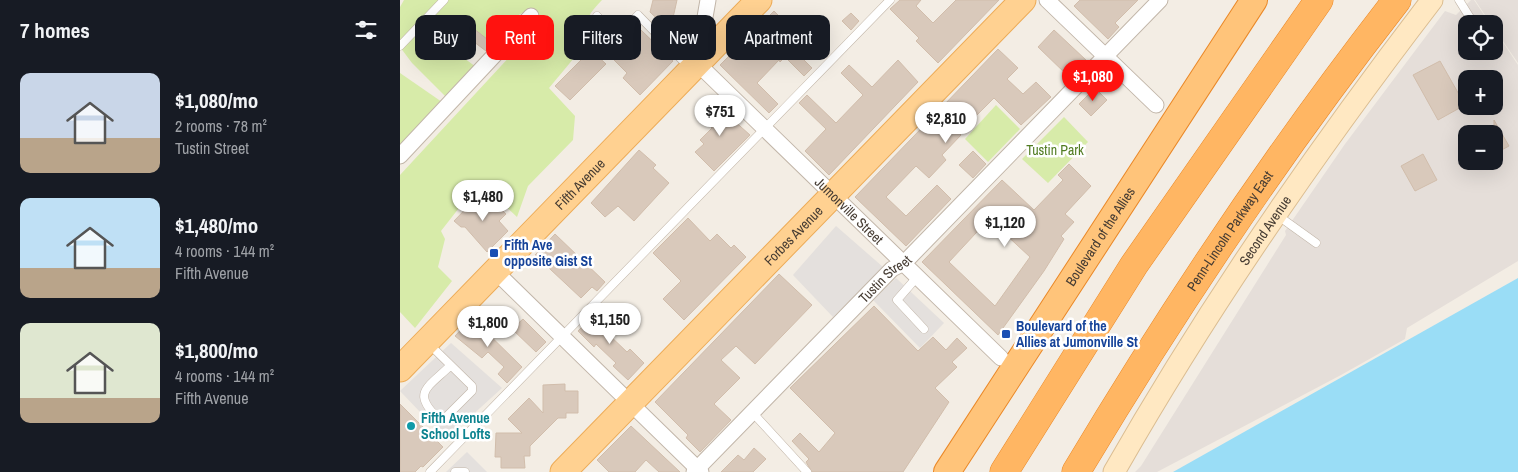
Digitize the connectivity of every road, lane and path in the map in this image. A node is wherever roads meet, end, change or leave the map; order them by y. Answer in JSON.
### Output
{"nodes":[{"id":1,"x":444,"y":0,"type":"edge"},
{"id":2,"x":708,"y":0,"type":"edge"},
{"id":3,"x":759,"y":0,"type":"edge"},
{"id":4,"x":890,"y":0,"type":"edge"},
{"id":5,"x":1023,"y":0,"type":"edge"},
{"id":6,"x":1047,"y":0,"type":"edge"},
{"id":7,"x":1160,"y":0,"type":"edge"},
{"id":8,"x":1235,"y":0,"type":"edge"},
{"id":9,"x":1254,"y":0,"type":"edge"},
{"id":10,"x":1297,"y":0,"type":"edge"},
{"id":11,"x":1319,"y":0,"type":"edge"},
{"id":12,"x":1397,"y":0,"type":"edge"},
{"id":13,"x":1432,"y":0,"type":"edge"},
{"id":14,"x":1459,"y":0,"type":"edge"},
{"id":15,"x":1468,"y":15,"type":"edge"},
{"id":16,"x":641,"y":18,"type":"edge"},
{"id":17,"x":400,"y":46,"type":"edge"},
{"id":18,"x":1106,"y":56,"type":"junction"},
{"id":19,"x":490,"y":60,"type":"edge"},
{"id":20,"x":694,"y":66,"type":"junction"},
{"id":21,"x":1261,"y":81,"type":"junction"},
{"id":22,"x":1156,"y":105,"type":"dead end"},
{"id":23,"x":764,"y":128,"type":"junction"},
{"id":24,"x":400,"y":156,"type":"edge"},
{"id":25,"x":833,"y":195,"type":"junction"},
{"id":26,"x":1276,"y":214,"type":"junction"},
{"id":27,"x":1316,"y":243,"type":"dead end"},
{"id":28,"x":904,"y":263,"type":"junction"},
{"id":29,"x":496,"y":272,"type":"junction"},
{"id":30,"x":918,"y":276,"type":"junction"},
{"id":31,"x":924,"y":329,"type":"dead end"},
{"id":32,"x":562,"y":337,"type":"junction"},
{"id":33,"x":426,"y":342,"type":"junction"},
{"id":34,"x":1001,"y":358,"type":"junction"},
{"id":35,"x":450,"y":366,"type":"junction"},
{"id":36,"x":400,"y":369,"type":"edge"},
{"id":37,"x":630,"y":402,"type":"junction"},
{"id":38,"x":752,"y":412,"type":"junction"},
{"id":39,"x":570,"y":468,"type":"edge"},
{"id":40,"x":434,"y":471,"type":"edge"},
{"id":41,"x":698,"y":471,"type":"edge"},
{"id":42,"x":456,"y":472,"type":"edge"},
{"id":43,"x":465,"y":472,"type":"edge"},
{"id":44,"x":807,"y":472,"type":"edge"},
{"id":45,"x":928,"y":472,"type":"edge"},
{"id":46,"x":947,"y":472,"type":"edge"},
{"id":47,"x":1004,"y":472,"type":"edge"},
{"id":48,"x":1076,"y":472,"type":"edge"},
{"id":49,"x":1114,"y":472,"type":"edge"}],
"edges":[{"from":1,"to":17,"type":"lane"},
{"from":2,"to":20,"type":"street"},
{"from":3,"to":20,"type":"main road","name":"Fifth Avenue"},
{"from":4,"to":23,"type":"lane"},
{"from":5,"to":25,"type":"main road","name":"Forbes Avenue"},
{"from":6,"to":18,"type":"street"},
{"from":7,"to":18,"type":"street","name":"Tustin Street"},
{"from":8,"to":34,"type":"highway","name":"Boulevard of the Allies"},
{"from":9,"to":46,"type":"highway","name":"Boulevard of the Allies"},
{"from":10,"to":21,"type":"highway"},
{"from":11,"to":21,"type":"highway"},
{"from":12,"to":48,"type":"highway","name":"Penn-Lincoln Parkway East"},
{"from":13,"to":26,"type":"main road","name":"Second Avenue"},
{"from":14,"to":15,"type":"lane"},
{"from":16,"to":20,"type":"lane"},
{"from":18,"to":22,"type":"street"},
{"from":18,"to":28,"type":"street","name":"Tustin Street"},
{"from":19,"to":24,"type":"street"},
{"from":20,"to":23,"type":"street","name":"Jumonville Street"},
{"from":20,"to":29,"type":"main road","name":"Fifth Avenue"},
{"from":21,"to":47,"type":"highway"},
{"from":23,"to":25,"type":"street","name":"Jumonville Street"},
{"from":23,"to":32,"type":"lane"},
{"from":25,"to":28,"type":"street","name":"Jumonville Street"},
{"from":25,"to":37,"type":"main road","name":"Forbes Avenue"},
{"from":26,"to":27,"type":"lane"},
{"from":26,"to":49,"type":"main road","name":"Second Avenue"},
{"from":28,"to":30,"type":"street","name":"Jumonville Street"},
{"from":28,"to":38,"type":"street","name":"Tustin Street"},
{"from":29,"to":32,"type":"street"},
{"from":29,"to":33,"type":"main road","name":"Fifth Avenue"},
{"from":30,"to":31,"type":"lane"},
{"from":30,"to":34,"type":"street","name":"Jumonville Street"},
{"from":32,"to":37,"type":"street"},
{"from":32,"to":40,"type":"lane"},
{"from":33,"to":35,"type":"lane"},
{"from":33,"to":36,"type":"main road","name":"Fifth Avenue"},
{"from":34,"to":45,"type":"highway","name":"Boulevard of the Allies"},
{"from":35,"to":35,"type":"lane"},
{"from":37,"to":39,"type":"main road","name":"Forbes Avenue"},
{"from":37,"to":41,"type":"street"},
{"from":38,"to":41,"type":"street","name":"Tustin Street"},
{"from":38,"to":44,"type":"lane"},
{"from":42,"to":43,"type":"lane"}]}
